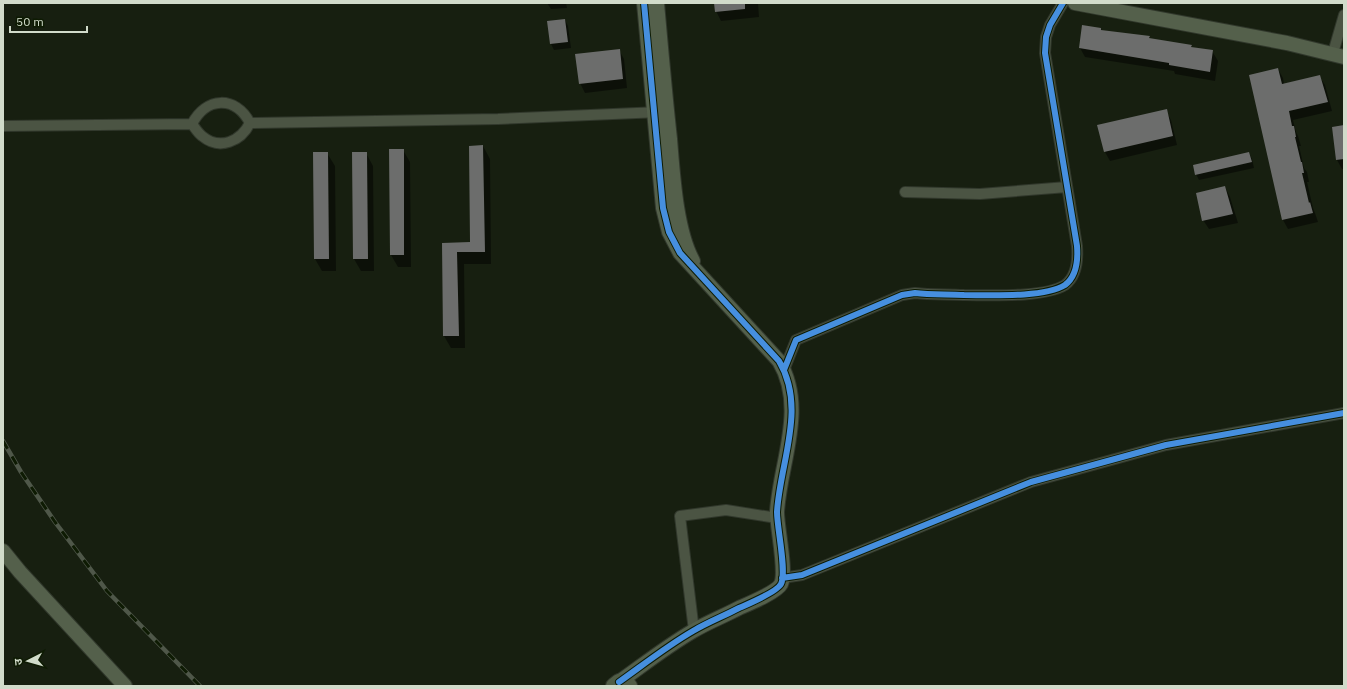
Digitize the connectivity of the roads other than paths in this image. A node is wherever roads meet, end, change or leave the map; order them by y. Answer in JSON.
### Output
{"nodes":[{"id":1,"x":644,"y":3,"type":"edge"},
{"id":2,"x":657,"y":3,"type":"edge"},
{"id":3,"x":1063,"y":3,"type":"edge"},
{"id":4,"x":1075,"y":3,"type":"edge"},
{"id":5,"x":1344,"y":14,"type":"edge"},
{"id":6,"x":1339,"y":55,"type":"edge"},
{"id":7,"x":661,"y":112,"type":"junction"},
{"id":8,"x":250,"y":123,"type":"junction"},
{"id":9,"x":192,"y":124,"type":"junction"},
{"id":10,"x":3,"y":126,"type":"edge"},
{"id":11,"x":1067,"y":187,"type":"junction"},
{"id":12,"x":905,"y":192,"type":"dead end"},
{"id":13,"x":784,"y":370,"type":"junction"},
{"id":14,"x":1344,"y":413,"type":"edge"},
{"id":15,"x":777,"y":518,"type":"junction"},
{"id":16,"x":3,"y":551,"type":"edge"},
{"id":17,"x":782,"y":578,"type":"junction"},
{"id":18,"x":694,"y":631,"type":"junction"},
{"id":19,"x":621,"y":685,"type":"edge"},
{"id":20,"x":126,"y":686,"type":"edge"}],
"edges":[{"from":1,"to":7,"type":"street"},
{"from":2,"to":7,"type":"street"},
{"from":3,"to":11,"type":"street"},
{"from":4,"to":6,"type":"street"},
{"from":5,"to":6,"type":"street"},
{"from":7,"to":8,"type":"street"},
{"from":7,"to":13,"type":"street"},
{"from":8,"to":9,"type":"street"},
{"from":8,"to":9,"type":"street"},
{"from":9,"to":10,"type":"street"},
{"from":11,"to":12,"type":"street"},
{"from":11,"to":13,"type":"street"},
{"from":13,"to":15,"type":"street"},
{"from":14,"to":17,"type":"street"},
{"from":15,"to":17,"type":"street"},
{"from":15,"to":18,"type":"street"},
{"from":16,"to":20,"type":"street"},
{"from":17,"to":18,"type":"street"},
{"from":18,"to":19,"type":"street"}]}
